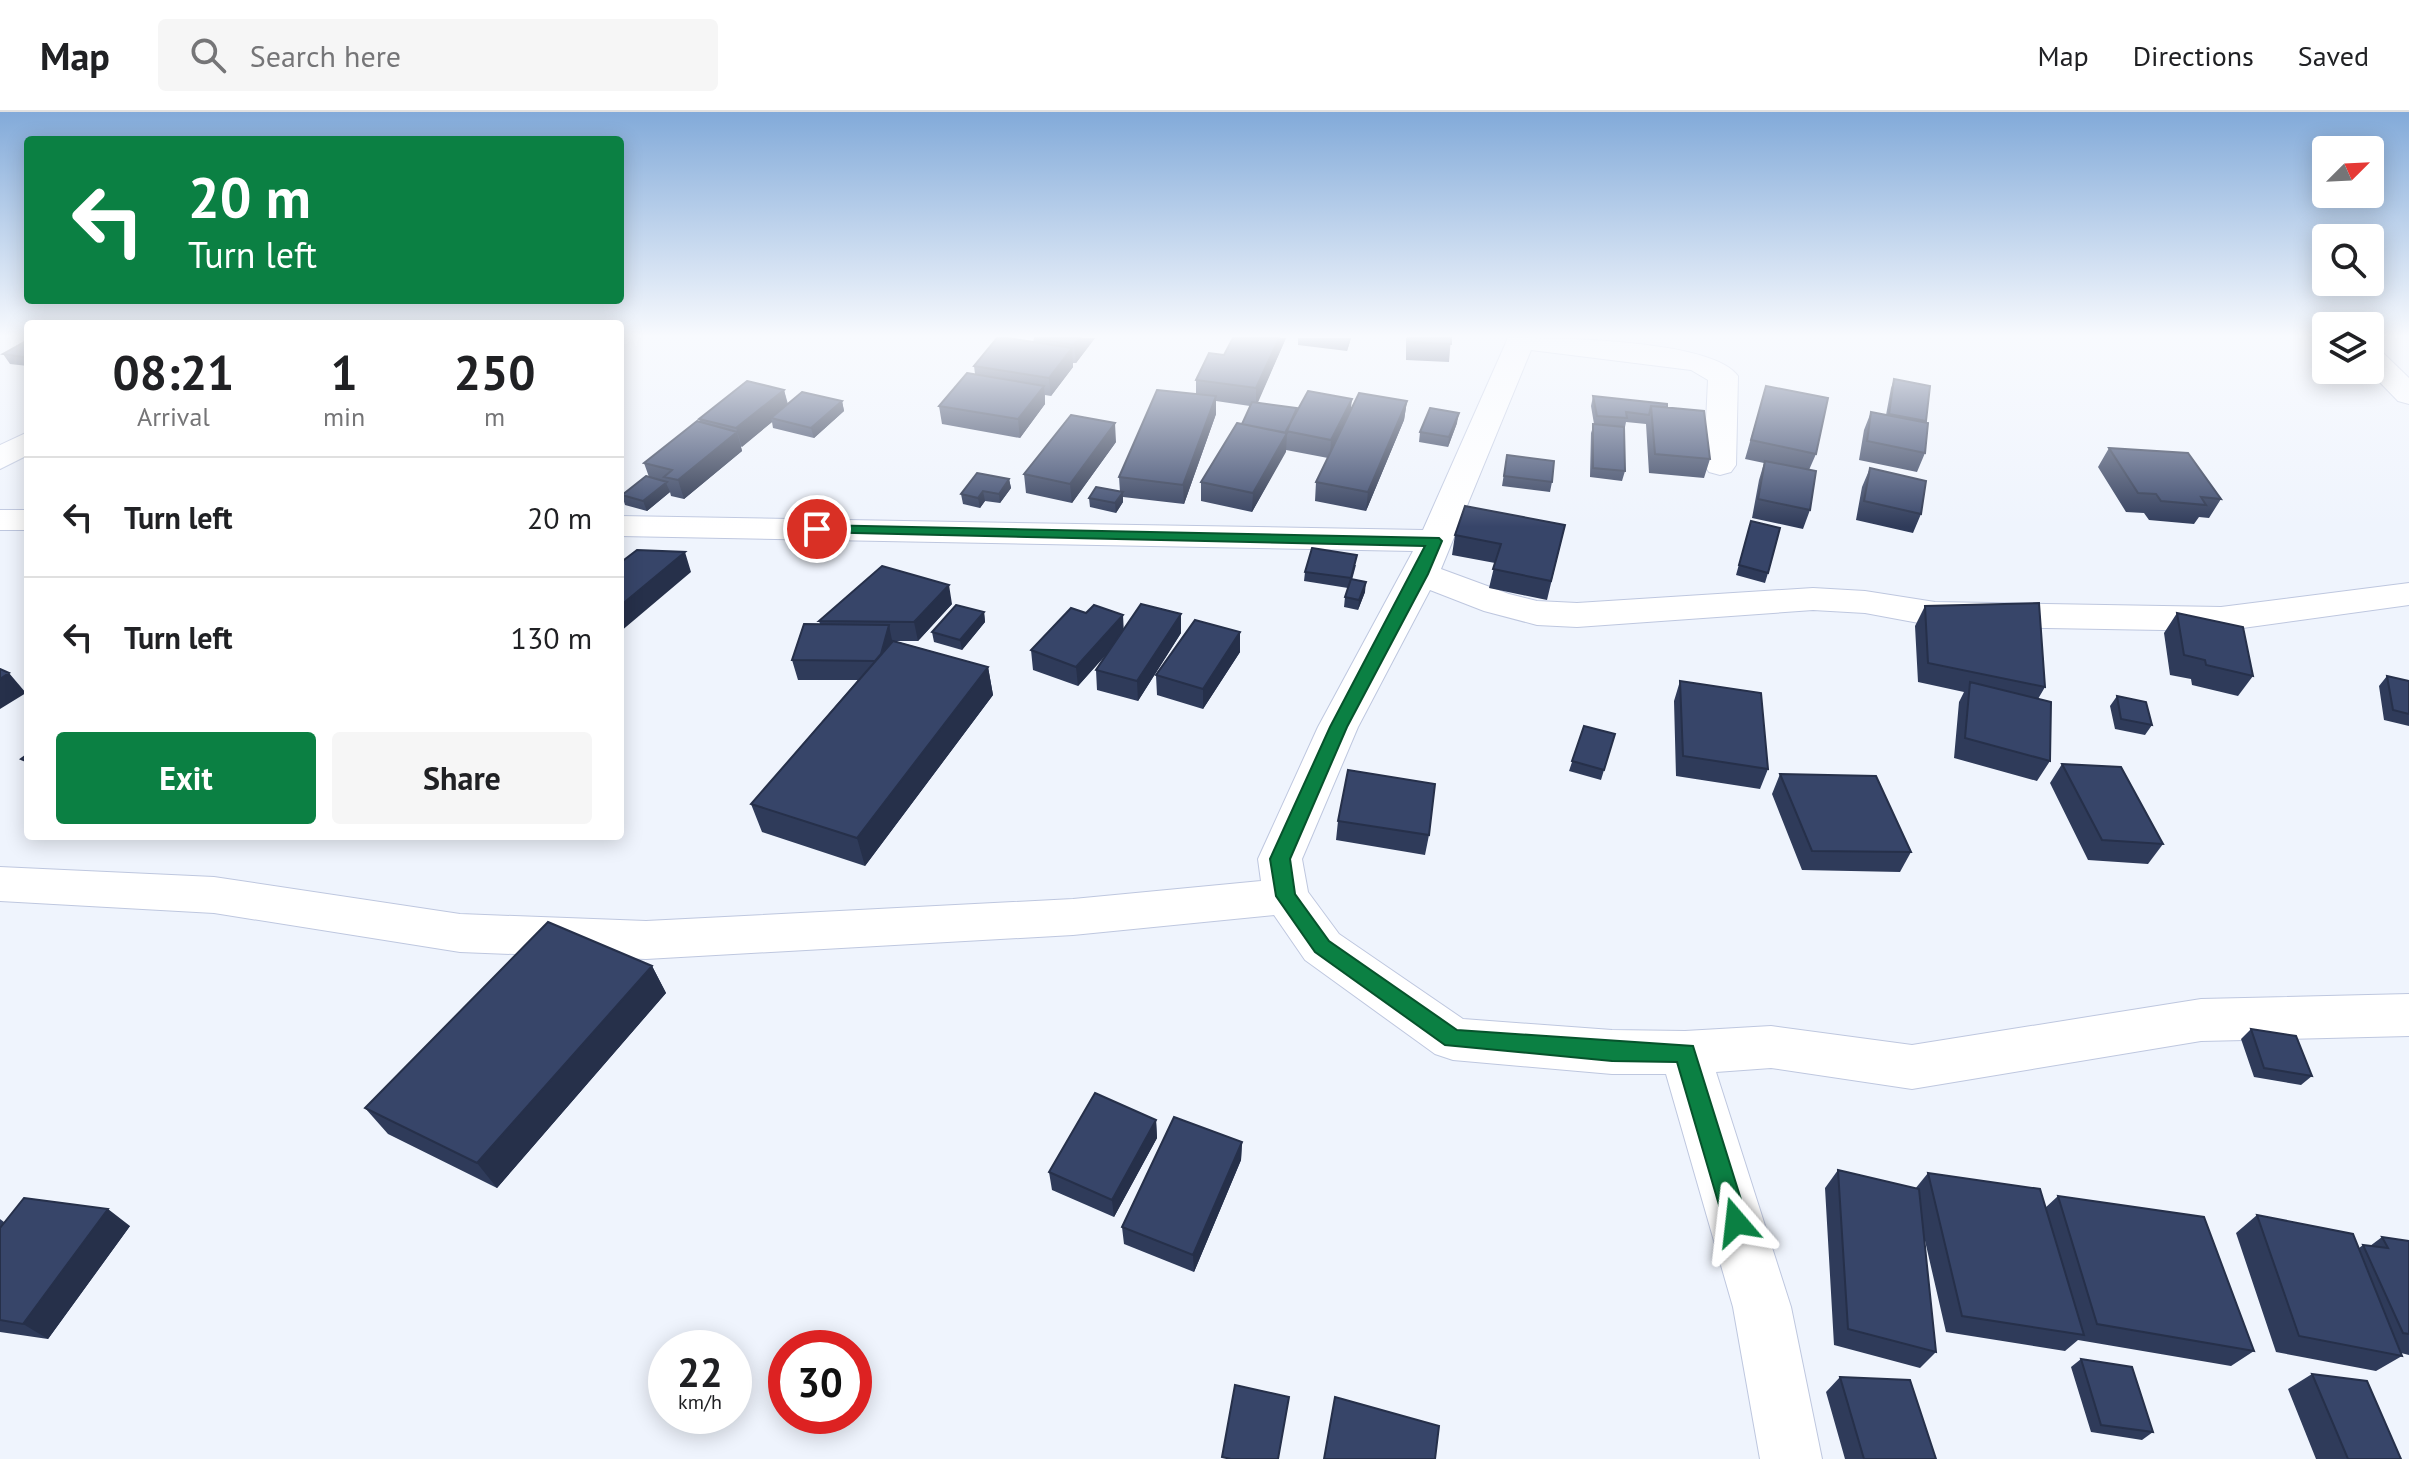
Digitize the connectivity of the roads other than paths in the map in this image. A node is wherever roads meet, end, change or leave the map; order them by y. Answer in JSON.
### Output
{"nodes":[{"id":1,"x":1495,"y":401,"type":"edge"},
{"id":2,"x":1722,"y":401,"type":"edge"},
{"id":3,"x":24,"y":444,"type":"edge"},
{"id":4,"x":0,"y":459,"type":"edge"},
{"id":5,"x":1720,"y":465,"type":"dead end"},
{"id":6,"x":0,"y":520,"type":"edge"},
{"id":7,"x":24,"y":520,"type":"edge"},
{"id":8,"x":624,"y":526,"type":"edge"},
{"id":9,"x":1428,"y":558,"type":"junction"},
{"id":10,"x":2409,"y":594,"type":"edge"},
{"id":11,"x":0,"y":884,"type":"edge"},
{"id":12,"x":1286,"y":896,"type":"junction"},
{"id":13,"x":2409,"y":1015,"type":"edge"},
{"id":14,"x":1685,"y":1053,"type":"junction"},
{"id":15,"x":1791,"y":1459,"type":"edge"}],
"edges":[{"from":1,"to":9,"type":"street"},
{"from":2,"to":5,"type":"street"},
{"from":3,"to":4,"type":"street"},
{"from":6,"to":7,"type":"street"},
{"from":8,"to":9,"type":"street"},
{"from":9,"to":10,"type":"street"},
{"from":9,"to":12,"type":"street"},
{"from":11,"to":12,"type":"street"},
{"from":12,"to":14,"type":"street"},
{"from":13,"to":14,"type":"street"},
{"from":14,"to":15,"type":"street"}]}
